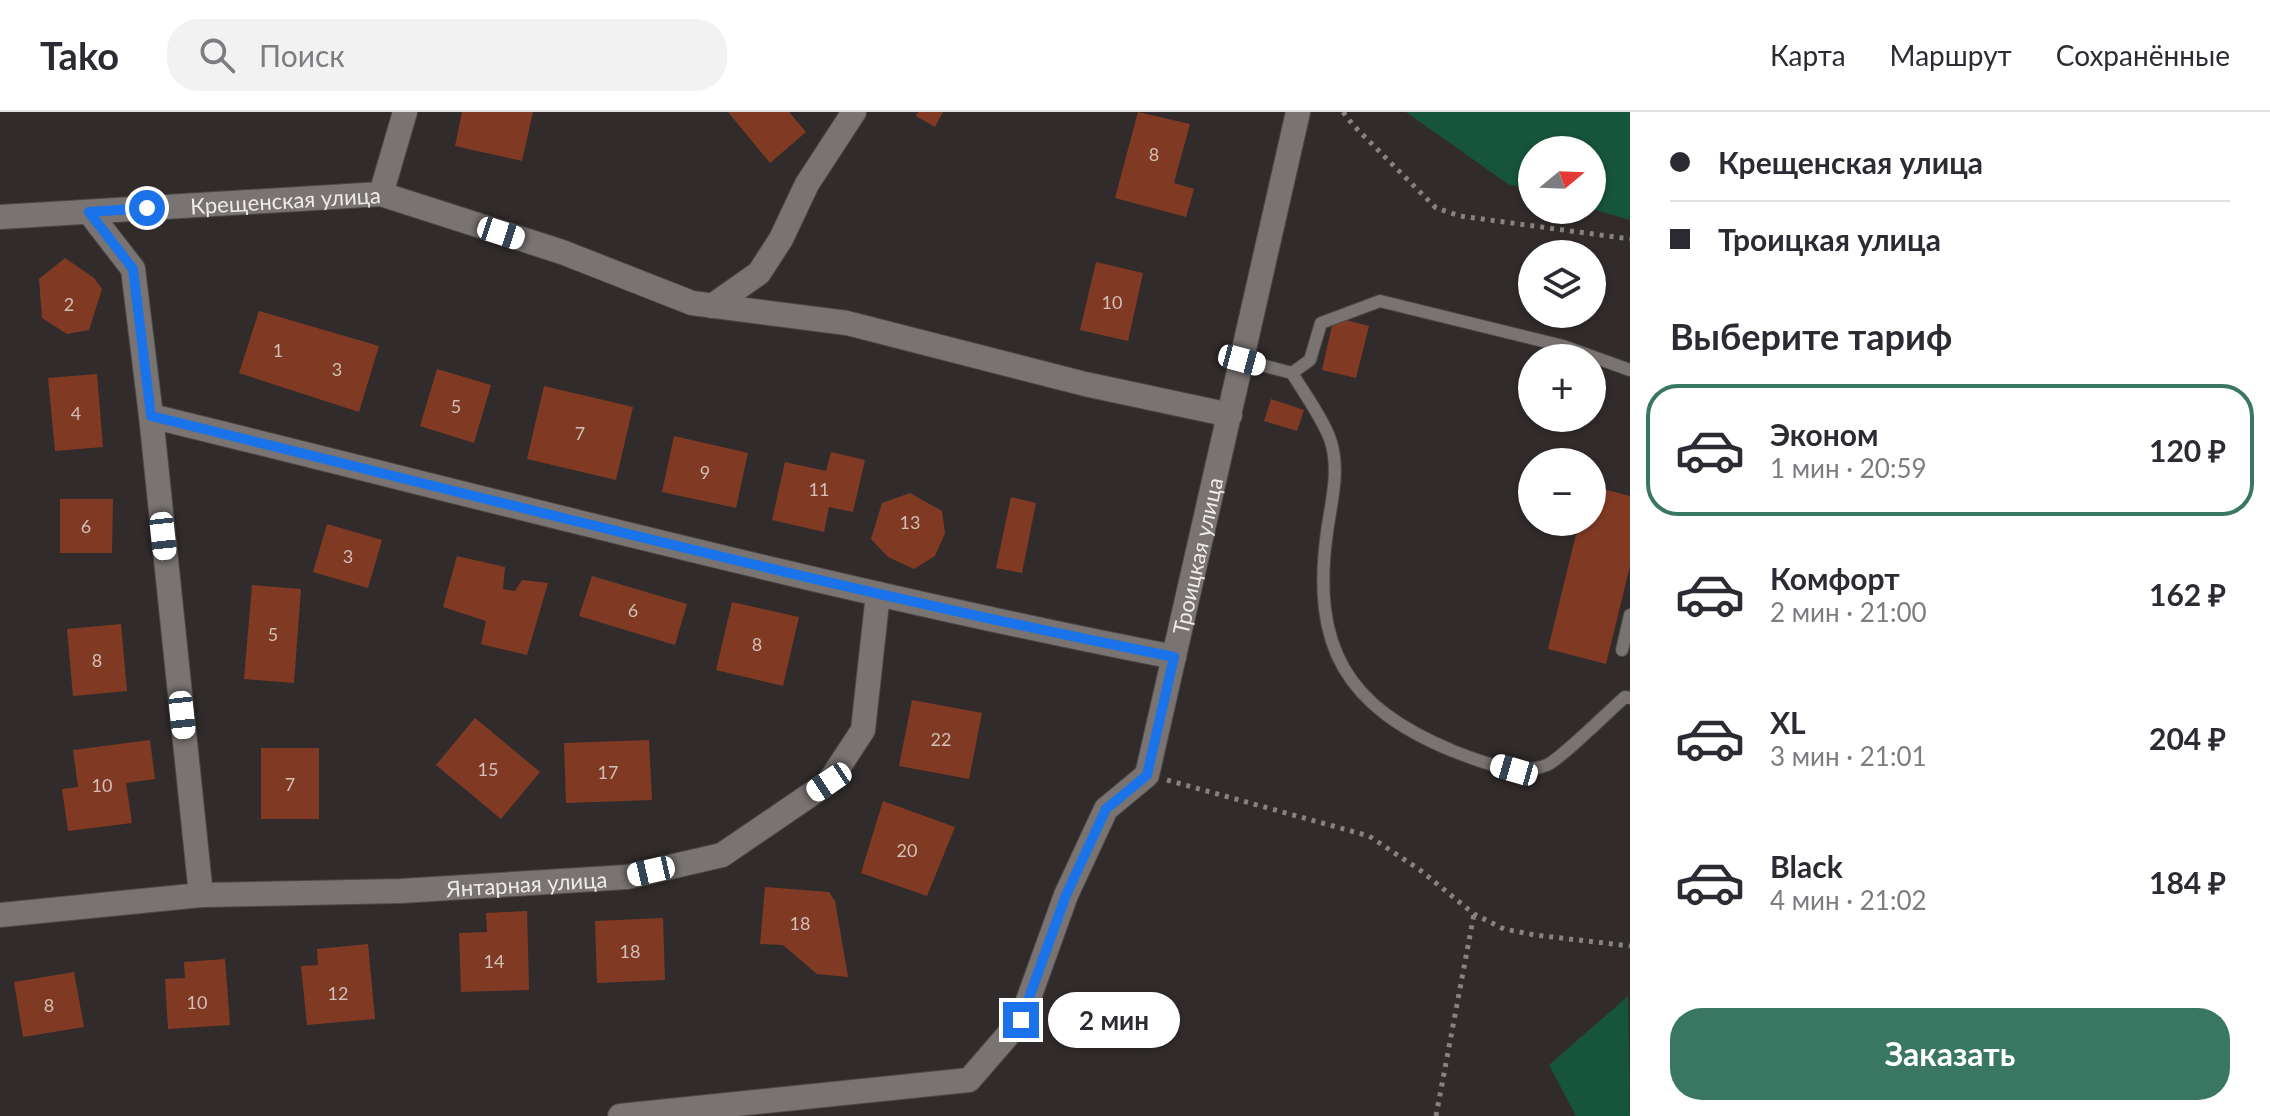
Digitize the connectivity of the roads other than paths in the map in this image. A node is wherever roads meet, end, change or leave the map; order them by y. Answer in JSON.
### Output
{"nodes":[{"id":1,"x":405,"y":112,"type":"edge"},
{"id":2,"x":854,"y":112,"type":"edge"},
{"id":3,"x":1298,"y":112,"type":"edge"},
{"id":4,"x":381,"y":194,"type":"junction"},
{"id":5,"x":89,"y":212,"type":"junction"},
{"id":6,"x":0,"y":217,"type":"edge"},
{"id":7,"x":712,"y":306,"type":"junction"},
{"id":8,"x":1242,"y":360,"type":"junction"},
{"id":9,"x":1630,"y":370,"type":"edge"},
{"id":10,"x":1292,"y":373,"type":"junction"},
{"id":11,"x":1230,"y":415,"type":"junction"},
{"id":12,"x":151,"y":416,"type":"junction"},
{"id":13,"x":878,"y":594,"type":"junction"},
{"id":14,"x":1630,"y":615,"type":"edge"},
{"id":15,"x":1622,"y":650,"type":"dead end"},
{"id":16,"x":1174,"y":657,"type":"junction"},
{"id":17,"x":1630,"y":698,"type":"edge"},
{"id":18,"x":201,"y":895,"type":"junction"},
{"id":19,"x":0,"y":915,"type":"edge"},
{"id":20,"x":620,"y":1116,"type":"edge"}],
"edges":[{"from":1,"to":4,"type":"street"},
{"from":2,"to":7,"type":"street"},
{"from":3,"to":8,"type":"street","name":"Троицкая улица"},
{"from":4,"to":5,"type":"street","name":"Крещенская улица"},
{"from":4,"to":7,"type":"street","name":"Крещенская улица"},
{"from":5,"to":6,"type":"street","name":"Крещенская улица"},
{"from":5,"to":12,"type":"street"},
{"from":7,"to":11,"type":"street","name":"Крещенская улица"},
{"from":8,"to":10,"type":"lane"},
{"from":8,"to":11,"type":"street","name":"Троицкая улица"},
{"from":9,"to":10,"type":"lane"},
{"from":10,"to":17,"type":"lane"},
{"from":11,"to":16,"type":"street","name":"Троицкая улица"},
{"from":12,"to":13,"type":"street"},
{"from":12,"to":18,"type":"street"},
{"from":13,"to":16,"type":"street"},
{"from":13,"to":18,"type":"street","name":"Янтарная улица"},
{"from":14,"to":15,"type":"lane"},
{"from":16,"to":20,"type":"street","name":"Троицкая улица"},
{"from":18,"to":19,"type":"street","name":"Янтарная улица"}]}
